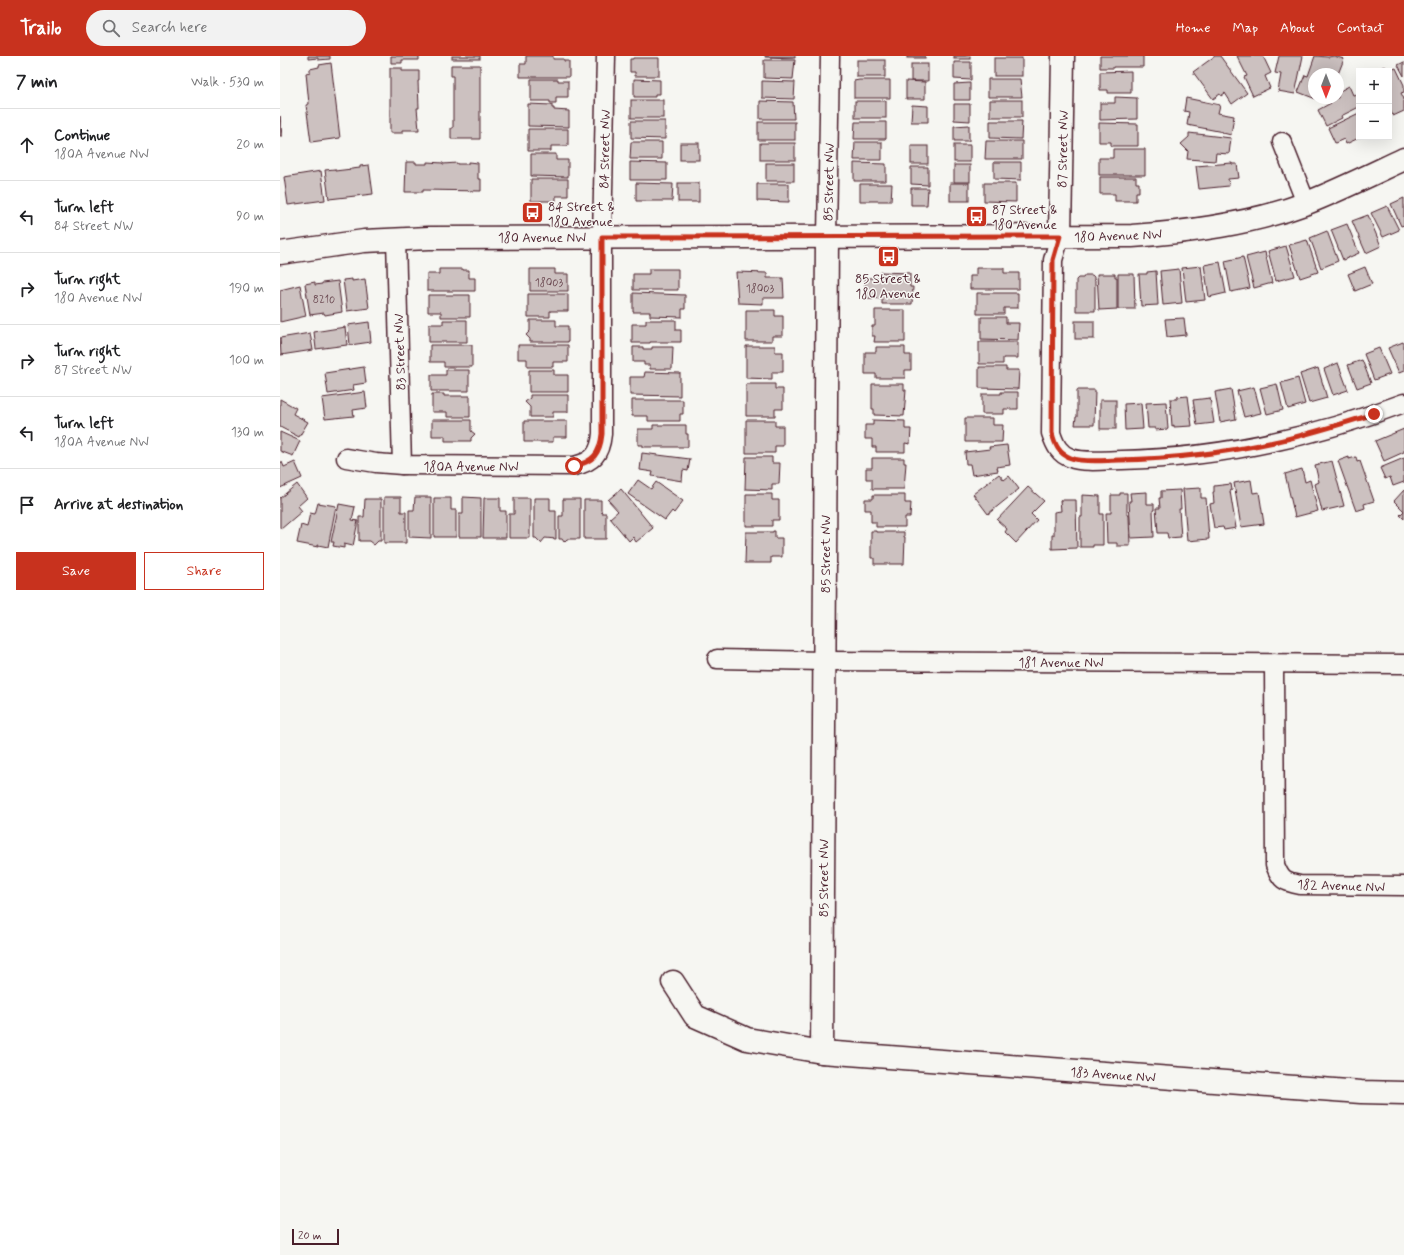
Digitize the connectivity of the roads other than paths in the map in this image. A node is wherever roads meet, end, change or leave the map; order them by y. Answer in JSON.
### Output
{"nodes":[{"id":1,"x":606,"y":56,"type":"edge"},
{"id":2,"x":830,"y":56,"type":"edge"},
{"id":3,"x":1063,"y":56,"type":"edge"},
{"id":4,"x":1282,"y":142,"type":"dead end"},
{"id":5,"x":1404,"y":159,"type":"edge"},
{"id":6,"x":1306,"y":203,"type":"junction"},
{"id":7,"x":1060,"y":236,"type":"junction"},
{"id":8,"x":602,"y":237,"type":"junction"},
{"id":9,"x":827,"y":237,"type":"junction"},
{"id":10,"x":396,"y":239,"type":"junction"},
{"id":11,"x":280,"y":253,"type":"edge"},
{"id":12,"x":1404,"y":403,"type":"edge"},
{"id":13,"x":594,"y":457,"type":"joint"},
{"id":14,"x":346,"y":458,"type":"dead end"},
{"id":15,"x":402,"y":465,"type":"junction"},
{"id":16,"x":717,"y":659,"type":"dead end"},
{"id":17,"x":824,"y":660,"type":"junction"},
{"id":18,"x":1274,"y":663,"type":"junction"},
{"id":19,"x":1404,"y":664,"type":"edge"},
{"id":20,"x":1404,"y":886,"type":"edge"},
{"id":21,"x":673,"y":982,"type":"dead end"},
{"id":22,"x":822,"y":1052,"type":"junction"},
{"id":23,"x":1404,"y":1093,"type":"edge"}],
"edges":[{"from":1,"to":8,"type":"street","name":"84 Street NW"},
{"from":2,"to":9,"type":"street","name":"85 Street NW"},
{"from":3,"to":7,"type":"street","name":"87 Street NW"},
{"from":4,"to":6,"type":"street"},
{"from":5,"to":6,"type":"street","name":"180 Avenue NW"},
{"from":6,"to":7,"type":"street","name":"180 Avenue NW"},
{"from":7,"to":9,"type":"street","name":"180 Avenue NW"},
{"from":7,"to":12,"type":"street","name":"87 Street NW"},
{"from":8,"to":9,"type":"street","name":"180 Avenue NW"},
{"from":8,"to":10,"type":"street","name":"180 Avenue NW"},
{"from":8,"to":13,"type":"street","name":"84 Street NW"},
{"from":9,"to":17,"type":"street","name":"85 Street NW"},
{"from":10,"to":11,"type":"street","name":"180 Avenue NW"},
{"from":10,"to":15,"type":"street","name":"83 Street NW"},
{"from":13,"to":15,"type":"street","name":"180A Avenue NW"},
{"from":14,"to":15,"type":"street","name":"180A Avenue NW"},
{"from":16,"to":17,"type":"street","name":"181 Avenue NW"},
{"from":17,"to":18,"type":"street","name":"181 Avenue NW"},
{"from":17,"to":22,"type":"street","name":"85 Street NW"},
{"from":18,"to":19,"type":"street","name":"181 Avenue NW"},
{"from":18,"to":20,"type":"street","name":"182 Avenue NW"},
{"from":21,"to":22,"type":"street","name":"183 Avenue NW"},
{"from":22,"to":23,"type":"street","name":"183 Avenue NW"}]}
